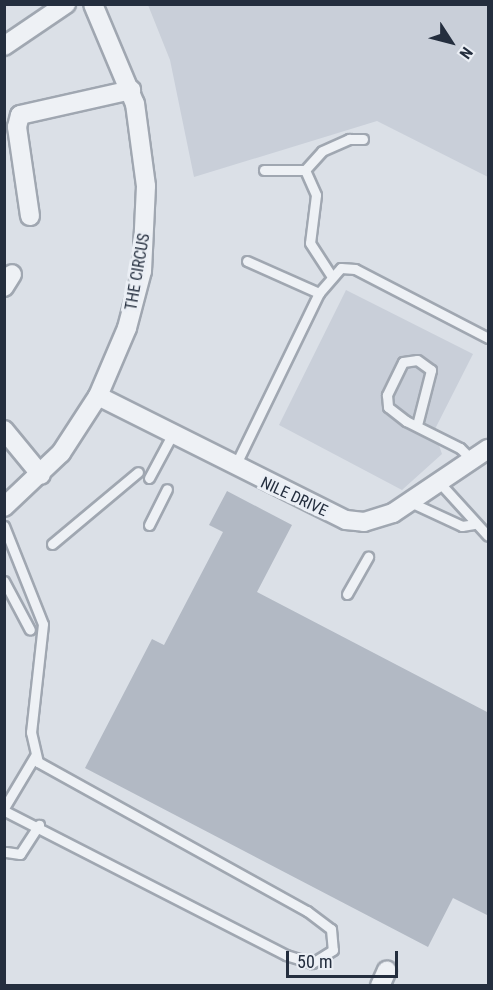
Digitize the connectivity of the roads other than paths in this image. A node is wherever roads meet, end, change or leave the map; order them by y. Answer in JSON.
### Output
{"nodes":[{"id":1,"x":66,"y":4,"type":"edge"},
{"id":2,"x":93,"y":4,"type":"edge"},
{"id":3,"x":4,"y":46,"type":"edge"},
{"id":4,"x":131,"y":90,"type":"junction"},
{"id":5,"x":363,"y":140,"type":"dead end"},
{"id":6,"x":264,"y":170,"type":"dead end"},
{"id":7,"x":305,"y":170,"type":"junction"},
{"id":8,"x":30,"y":216,"type":"dead end"},
{"id":9,"x":247,"y":261,"type":"dead end"},
{"id":10,"x":331,"y":275,"type":"junction"},
{"id":11,"x":319,"y":293,"type":"junction"},
{"id":12,"x":489,"y":338,"type":"edge"},
{"id":13,"x":98,"y":396,"type":"junction"},
{"id":14,"x":417,"y":425,"type":"junction"},
{"id":15,"x":4,"y":430,"type":"edge"},
{"id":16,"x":172,"y":435,"type":"junction"},
{"id":17,"x":489,"y":449,"type":"edge"},
{"id":18,"x":470,"y":458,"type":"junction"},
{"id":19,"x":234,"y":468,"type":"junction"},
{"id":20,"x":138,"y":472,"type":"dead end"},
{"id":21,"x":41,"y":474,"type":"junction"},
{"id":22,"x":149,"y":478,"type":"dead end"},
{"id":23,"x":438,"y":481,"type":"junction"},
{"id":24,"x":167,"y":489,"type":"dead end"},
{"id":25,"x":410,"y":502,"type":"junction"},
{"id":26,"x":4,"y":507,"type":"edge"},
{"id":27,"x":474,"y":524,"type":"junction"},
{"id":28,"x":149,"y":525,"type":"dead end"},
{"id":29,"x":4,"y":526,"type":"edge"},
{"id":30,"x":489,"y":536,"type":"edge"},
{"id":31,"x":52,"y":544,"type":"dead end"},
{"id":32,"x":368,"y":557,"type":"dead end"},
{"id":33,"x":4,"y":580,"type":"edge"},
{"id":34,"x":347,"y":594,"type":"dead end"},
{"id":35,"x":30,"y":630,"type":"dead end"},
{"id":36,"x":35,"y":756,"type":"junction"},
{"id":37,"x":4,"y":809,"type":"edge"},
{"id":38,"x":39,"y":825,"type":"junction"},
{"id":39,"x":6,"y":852,"type":"edge"}],
"edges":[{"from":1,"to":3,"type":"street"},
{"from":2,"to":4,"type":"street","name":"THE CIRCUS"},
{"from":4,"to":8,"type":"street"},
{"from":4,"to":13,"type":"street","name":"THE CIRCUS"},
{"from":5,"to":7,"type":"lane"},
{"from":6,"to":7,"type":"lane"},
{"from":7,"to":10,"type":"lane"},
{"from":9,"to":11,"type":"lane"},
{"from":10,"to":11,"type":"lane"},
{"from":10,"to":12,"type":"lane"},
{"from":11,"to":19,"type":"lane"},
{"from":13,"to":16,"type":"street","name":"NILE DRIVE"},
{"from":13,"to":21,"type":"street","name":"THE CIRCUS"},
{"from":14,"to":14,"type":"lane"},
{"from":14,"to":18,"type":"lane"},
{"from":15,"to":21,"type":"street"},
{"from":16,"to":19,"type":"street","name":"NILE DRIVE"},
{"from":16,"to":22,"type":"lane"},
{"from":17,"to":18,"type":"street","name":"NILE DRIVE"},
{"from":18,"to":23,"type":"street","name":"NILE DRIVE"},
{"from":19,"to":25,"type":"street","name":"NILE DRIVE"},
{"from":20,"to":31,"type":"lane"},
{"from":21,"to":26,"type":"street","name":"THE CIRCUS"},
{"from":23,"to":25,"type":"street","name":"NILE DRIVE"},
{"from":23,"to":27,"type":"lane"},
{"from":24,"to":28,"type":"lane"},
{"from":25,"to":27,"type":"lane"},
{"from":27,"to":30,"type":"lane"},
{"from":29,"to":36,"type":"lane"},
{"from":32,"to":34,"type":"lane"},
{"from":33,"to":35,"type":"lane"},
{"from":36,"to":37,"type":"lane"},
{"from":36,"to":38,"type":"lane"},
{"from":37,"to":38,"type":"lane"},
{"from":38,"to":39,"type":"lane"}]}
